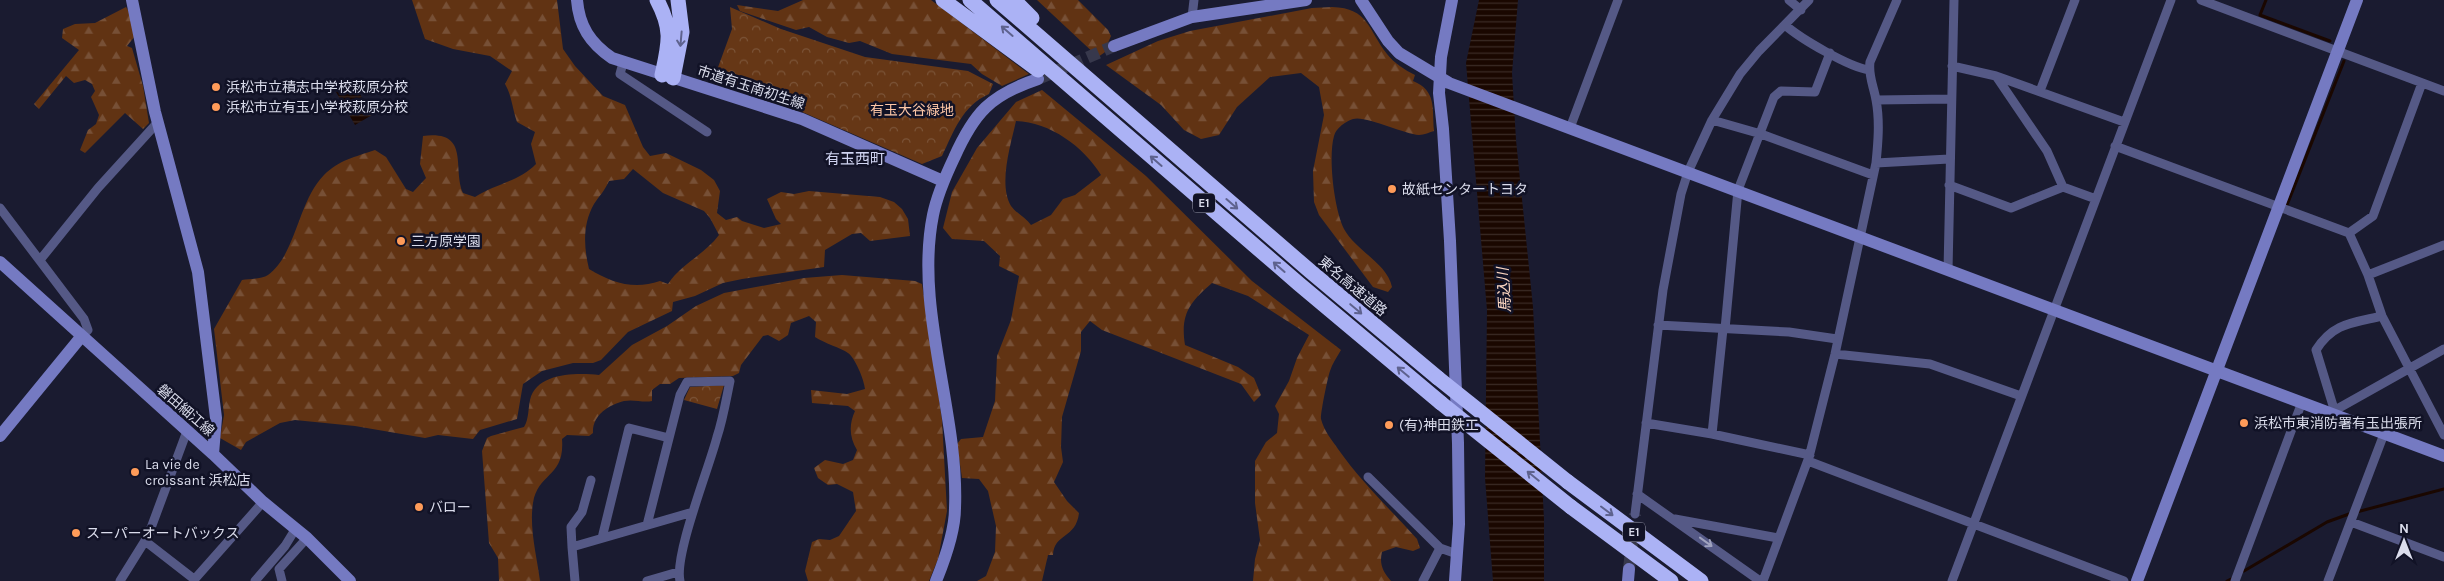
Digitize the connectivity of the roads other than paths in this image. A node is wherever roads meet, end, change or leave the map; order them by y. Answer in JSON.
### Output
{"nodes":[{"id":1,"x":132,"y":0,"type":"edge"},
{"id":2,"x":577,"y":0,"type":"edge"},
{"id":3,"x":657,"y":0,"type":"edge"},
{"id":4,"x":678,"y":0,"type":"edge"},
{"id":5,"x":943,"y":0,"type":"edge"},
{"id":6,"x":970,"y":0,"type":"edge"},
{"id":7,"x":997,"y":0,"type":"edge"},
{"id":8,"x":1014,"y":0,"type":"edge"},
{"id":9,"x":1194,"y":0,"type":"edge"},
{"id":10,"x":1306,"y":0,"type":"edge"},
{"id":11,"x":1362,"y":0,"type":"edge"},
{"id":12,"x":1452,"y":0,"type":"edge"},
{"id":13,"x":1618,"y":0,"type":"edge"},
{"id":14,"x":1790,"y":0,"type":"edge"},
{"id":15,"x":1809,"y":0,"type":"edge"},
{"id":16,"x":1897,"y":0,"type":"edge"},
{"id":17,"x":1954,"y":0,"type":"edge"},
{"id":18,"x":2075,"y":0,"type":"edge"},
{"id":19,"x":2170,"y":0,"type":"edge"},
{"id":20,"x":2201,"y":0,"type":"edge"},
{"id":21,"x":2356,"y":0,"type":"edge"},
{"id":22,"x":1800,"y":10,"type":"junction"},
{"id":23,"x":1192,"y":17,"type":"junction"},
{"id":24,"x":1785,"y":25,"type":"junction"},
{"id":25,"x":1114,"y":46,"type":"tunnel mouth"},
{"id":26,"x":2337,"y":52,"type":"junction"},
{"id":27,"x":1830,"y":53,"type":"junction"},
{"id":28,"x":623,"y":63,"type":"junction"},
{"id":29,"x":1952,"y":66,"type":"junction"},
{"id":30,"x":1869,"y":70,"type":"junction"},
{"id":31,"x":667,"y":76,"type":"junction"},
{"id":32,"x":1996,"y":76,"type":"junction"},
{"id":33,"x":1038,"y":79,"type":"tunnel mouth"},
{"id":34,"x":1444,"y":80,"type":"junction"},
{"id":35,"x":2422,"y":83,"type":"junction"},
{"id":36,"x":2040,"y":91,"type":"junction"},
{"id":37,"x":2444,"y":91,"type":"edge"},
{"id":38,"x":1950,"y":98,"type":"junction"},
{"id":39,"x":1876,"y":100,"type":"junction"},
{"id":40,"x":1121,"y":106,"type":"junction"},
{"id":41,"x":1712,"y":120,"type":"junction"},
{"id":42,"x":158,"y":122,"type":"junction"},
{"id":43,"x":2124,"y":122,"type":"junction"},
{"id":44,"x":1570,"y":128,"type":"junction"},
{"id":45,"x":707,"y":132,"type":"dead end"},
{"id":46,"x":1761,"y":134,"type":"junction"},
{"id":47,"x":1132,"y":139,"type":"junction"},
{"id":48,"x":2115,"y":146,"type":"junction"},
{"id":49,"x":1949,"y":159,"type":"junction"},
{"id":50,"x":1876,"y":164,"type":"junction"},
{"id":51,"x":1688,"y":172,"type":"junction"},
{"id":52,"x":1874,"y":175,"type":"junction"},
{"id":53,"x":943,"y":181,"type":"junction"},
{"id":54,"x":1949,"y":184,"type":"junction"},
{"id":55,"x":2064,"y":186,"type":"junction"},
{"id":56,"x":1738,"y":190,"type":"junction"},
{"id":57,"x":2096,"y":199,"type":"junction"},
{"id":58,"x":2278,"y":206,"type":"junction"},
{"id":59,"x":0,"y":208,"type":"edge"},
{"id":60,"x":2349,"y":233,"type":"junction"},
{"id":61,"x":1861,"y":237,"type":"junction"},
{"id":62,"x":2444,"y":244,"type":"edge"},
{"id":63,"x":40,"y":260,"type":"junction"},
{"id":64,"x":0,"y":262,"type":"edge"},
{"id":65,"x":1948,"y":270,"type":"junction"},
{"id":66,"x":2368,"y":275,"type":"junction"},
{"id":67,"x":2055,"y":310,"type":"junction"},
{"id":68,"x":2382,"y":316,"type":"junction"},
{"id":69,"x":1658,"y":325,"type":"junction"},
{"id":70,"x":1724,"y":329,"type":"junction"},
{"id":71,"x":81,"y":336,"type":"junction"},
{"id":72,"x":1837,"y":339,"type":"junction"},
{"id":73,"x":2444,"y":350,"type":"edge"},
{"id":74,"x":1835,"y":354,"type":"junction"},
{"id":75,"x":2409,"y":368,"type":"junction"},
{"id":76,"x":2216,"y":370,"type":"junction"},
{"id":77,"x":2021,"y":396,"type":"junction"},
{"id":78,"x":2302,"y":402,"type":"junction"},
{"id":79,"x":2332,"y":411,"type":"junction"},
{"id":80,"x":1646,"y":423,"type":"junction"},
{"id":81,"x":186,"y":431,"type":"junction"},
{"id":82,"x":1712,"y":434,"type":"junction"},
{"id":83,"x":2384,"y":434,"type":"junction"},
{"id":84,"x":2444,"y":435,"type":"edge"},
{"id":85,"x":0,"y":436,"type":"edge"},
{"id":86,"x":669,"y":438,"type":"junction"},
{"id":87,"x":213,"y":454,"type":"junction"},
{"id":88,"x":2444,"y":456,"type":"edge"},
{"id":89,"x":1809,"y":458,"type":"junction"},
{"id":90,"x":1368,"y":477,"type":"dead end"},
{"id":91,"x":591,"y":480,"type":"dead end"},
{"id":92,"x":1637,"y":494,"type":"junction"},
{"id":93,"x":263,"y":502,"type":"junction"},
{"id":94,"x":693,"y":512,"type":"junction"},
{"id":95,"x":1635,"y":514,"type":"tunnel mouth"},
{"id":96,"x":2354,"y":516,"type":"junction"},
{"id":97,"x":1673,"y":519,"type":"junction"},
{"id":98,"x":1973,"y":524,"type":"junction"},
{"id":99,"x":647,"y":525,"type":"junction"},
{"id":100,"x":296,"y":528,"type":"junction"},
{"id":101,"x":307,"y":538,"type":"junction"},
{"id":102,"x":602,"y":538,"type":"junction"},
{"id":103,"x":1778,"y":538,"type":"junction"},
{"id":104,"x":145,"y":541,"type":"junction"},
{"id":105,"x":572,"y":546,"type":"junction"},
{"id":106,"x":1440,"y":548,"type":"junction"},
{"id":107,"x":1457,"y":554,"type":"junction"},
{"id":108,"x":2444,"y":557,"type":"edge"},
{"id":109,"x":679,"y":577,"type":"edge"},
{"id":110,"x":194,"y":580,"type":"edge"},
{"id":111,"x":120,"y":581,"type":"edge"},
{"id":112,"x":255,"y":581,"type":"edge"},
{"id":113,"x":282,"y":581,"type":"edge"},
{"id":114,"x":350,"y":581,"type":"edge"},
{"id":115,"x":576,"y":581,"type":"edge"},
{"id":116,"x":648,"y":581,"type":"edge"},
{"id":117,"x":936,"y":581,"type":"edge"},
{"id":118,"x":1423,"y":581,"type":"edge"},
{"id":119,"x":1455,"y":581,"type":"edge"},
{"id":120,"x":1671,"y":581,"type":"edge"},
{"id":121,"x":1701,"y":581,"type":"edge"},
{"id":122,"x":1762,"y":581,"type":"edge"},
{"id":123,"x":1952,"y":581,"type":"edge"},
{"id":124,"x":2124,"y":581,"type":"edge"},
{"id":125,"x":2137,"y":581,"type":"edge"},
{"id":126,"x":2235,"y":581,"type":"edge"},
{"id":127,"x":2328,"y":581,"type":"edge"}],
"edges":[{"from":1,"to":42,"type":"street"},
{"from":2,"to":28,"type":"street","name":"市道有玉南初生線"},
{"from":3,"to":31,"type":"highway"},
{"from":4,"to":31,"type":"highway","one_way":true},
{"from":5,"to":47,"type":"highway"},
{"from":47,"to":6,"type":"highway","number":"E1","one_way":true},
{"from":7,"to":40,"type":"highway","name":"東名高速道路","number":"E1"},
{"from":8,"to":40,"type":"highway"},
{"from":9,"to":23,"type":"street"},
{"from":10,"to":23,"type":"street"},
{"from":11,"to":34,"type":"street"},
{"from":12,"to":34,"type":"street"},
{"from":13,"to":44,"type":"street"},
{"from":14,"to":22,"type":"street"},
{"from":15,"to":22,"type":"street"},
{"from":16,"to":30,"type":"street"},
{"from":17,"to":29,"type":"street"},
{"from":18,"to":36,"type":"street"},
{"from":19,"to":43,"type":"street"},
{"from":20,"to":26,"type":"street"},
{"from":21,"to":26,"type":"street"},
{"from":22,"to":24,"type":"street"},
{"from":23,"to":25,"type":"street"},
{"from":24,"to":27,"type":"street"},
{"from":24,"to":41,"type":"street"},
{"from":26,"to":35,"type":"street"},
{"from":26,"to":58,"type":"street"},
{"from":27,"to":30,"type":"street"},
{"from":27,"to":46,"type":"street"},
{"from":28,"to":31,"type":"street","name":"市道有玉南初生線"},
{"from":28,"to":45,"type":"street"},
{"from":29,"to":32,"type":"street"},
{"from":29,"to":38,"type":"street"},
{"from":30,"to":39,"type":"street"},
{"from":31,"to":53,"type":"street","name":"市道有玉南初生線"},
{"from":32,"to":36,"type":"street"},
{"from":32,"to":55,"type":"street"},
{"from":33,"to":53,"type":"street"},
{"from":34,"to":44,"type":"street"},
{"from":34,"to":107,"type":"street"},
{"from":35,"to":37,"type":"street"},
{"from":35,"to":60,"type":"street"},
{"from":36,"to":43,"type":"street"},
{"from":38,"to":39,"type":"street"},
{"from":38,"to":49,"type":"street"},
{"from":39,"to":50,"type":"street"},
{"from":40,"to":121,"type":"highway","name":"東名高速道路","number":"E1","one_way":true,"bridge":true},
{"from":41,"to":46,"type":"street"},
{"from":41,"to":51,"type":"street"},
{"from":42,"to":63,"type":"street"},
{"from":42,"to":87,"type":"street"},
{"from":43,"to":48,"type":"street"},
{"from":44,"to":51,"type":"street"},
{"from":46,"to":52,"type":"street"},
{"from":46,"to":56,"type":"street"},
{"from":120,"to":47,"type":"highway","number":"E1","one_way":true,"bridge":true},
{"from":48,"to":57,"type":"street"},
{"from":48,"to":58,"type":"street"},
{"from":49,"to":50,"type":"street"},
{"from":49,"to":54,"type":"street"},
{"from":50,"to":52,"type":"street"},
{"from":51,"to":56,"type":"street"},
{"from":51,"to":69,"type":"street"},
{"from":52,"to":61,"type":"street"},
{"from":53,"to":117,"type":"street"},
{"from":54,"to":55,"type":"street"},
{"from":54,"to":65,"type":"street"},
{"from":55,"to":57,"type":"street"},
{"from":56,"to":61,"type":"street"},
{"from":56,"to":70,"type":"street"},
{"from":57,"to":67,"type":"street"},
{"from":58,"to":60,"type":"street"},
{"from":58,"to":76,"type":"street"},
{"from":59,"to":63,"type":"street"},
{"from":60,"to":66,"type":"street"},
{"from":61,"to":65,"type":"street"},
{"from":61,"to":72,"type":"street"},
{"from":62,"to":66,"type":"street"},
{"from":63,"to":71,"type":"street"},
{"from":64,"to":71,"type":"street","name":"磐田細江線"},
{"from":65,"to":67,"type":"street"},
{"from":66,"to":68,"type":"street"},
{"from":67,"to":76,"type":"street"},
{"from":67,"to":77,"type":"street"},
{"from":68,"to":75,"type":"street"},
{"from":68,"to":79,"type":"street"},
{"from":69,"to":70,"type":"street"},
{"from":69,"to":80,"type":"street"},
{"from":70,"to":72,"type":"street"},
{"from":70,"to":82,"type":"street"},
{"from":71,"to":81,"type":"street","name":"磐田細江線"},
{"from":71,"to":85,"type":"street"},
{"from":72,"to":74,"type":"street"},
{"from":73,"to":75,"type":"street"},
{"from":74,"to":77,"type":"street"},
{"from":74,"to":89,"type":"street"},
{"from":75,"to":79,"type":"street"},
{"from":75,"to":84,"type":"street"},
{"from":76,"to":78,"type":"street"},
{"from":76,"to":125,"type":"street"},
{"from":77,"to":98,"type":"street"},
{"from":78,"to":79,"type":"street"},
{"from":78,"to":126,"type":"street"},
{"from":79,"to":83,"type":"street"},
{"from":80,"to":82,"type":"street"},
{"from":80,"to":92,"type":"street"},
{"from":81,"to":87,"type":"street","name":"磐田細江線"},
{"from":81,"to":104,"type":"street"},
{"from":82,"to":89,"type":"street"},
{"from":83,"to":88,"type":"street"},
{"from":83,"to":96,"type":"street"},
{"from":86,"to":94,"type":"street"},
{"from":86,"to":99,"type":"street"},
{"from":86,"to":102,"type":"street"},
{"from":87,"to":93,"type":"street","name":"磐田細江線"},
{"from":89,"to":98,"type":"street"},
{"from":89,"to":103,"type":"street"},
{"from":90,"to":106,"type":"street"},
{"from":91,"to":105,"type":"street"},
{"from":92,"to":95,"type":"street"},
{"from":92,"to":97,"type":"street"},
{"from":93,"to":100,"type":"street","name":"磐田細江線"},
{"from":93,"to":110,"type":"street"},
{"from":94,"to":99,"type":"street"},
{"from":94,"to":109,"type":"street"},
{"from":96,"to":108,"type":"street"},
{"from":96,"to":127,"type":"street"},
{"from":97,"to":103,"type":"street"},
{"from":97,"to":122,"type":"street","one_way":true},
{"from":98,"to":123,"type":"street"},
{"from":98,"to":124,"type":"street"},
{"from":99,"to":102,"type":"street"},
{"from":100,"to":101,"type":"street","name":"磐田細江線"},
{"from":100,"to":112,"type":"street"},
{"from":101,"to":113,"type":"street"},
{"from":101,"to":114,"type":"street","name":"磐田細江線"},
{"from":102,"to":105,"type":"street"},
{"from":103,"to":122,"type":"street"},
{"from":104,"to":110,"type":"street"},
{"from":104,"to":111,"type":"street"},
{"from":105,"to":115,"type":"street"},
{"from":106,"to":107,"type":"street"},
{"from":106,"to":118,"type":"street"},
{"from":107,"to":119,"type":"street"},
{"from":109,"to":116,"type":"street"}]}
